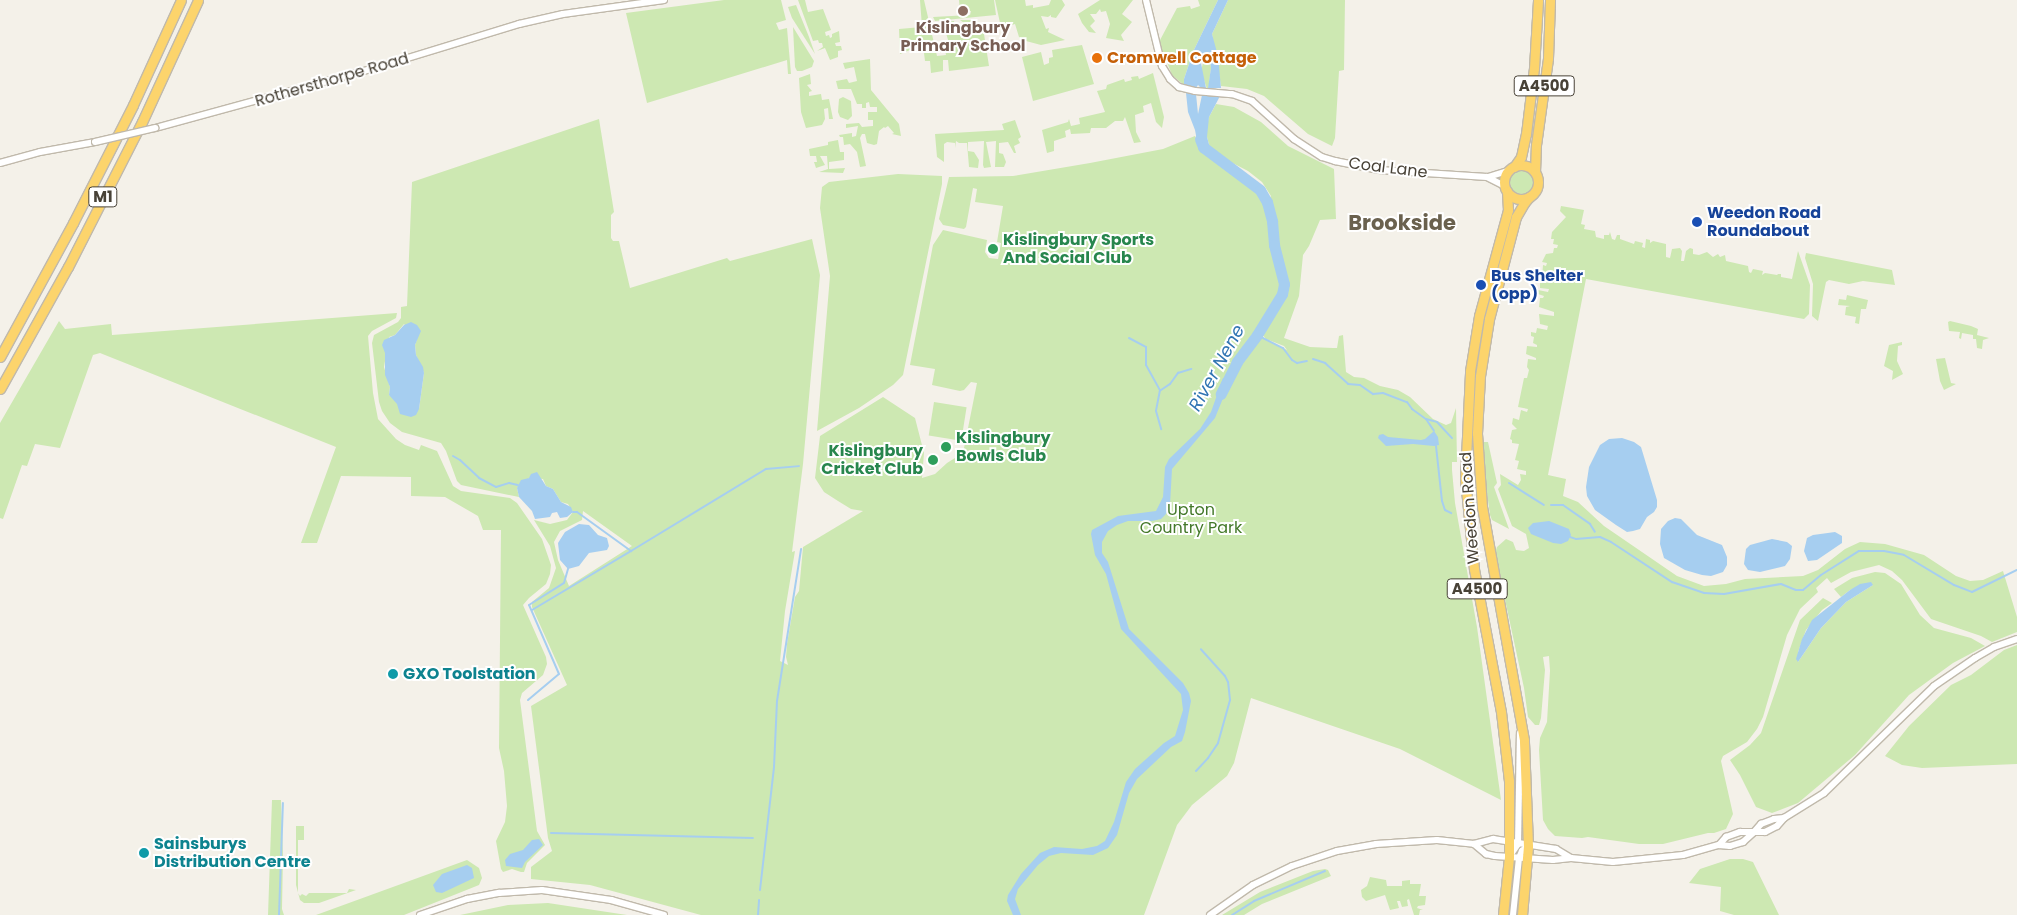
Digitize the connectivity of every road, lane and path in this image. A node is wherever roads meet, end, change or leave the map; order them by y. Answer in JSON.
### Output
{"nodes":[{"id":1,"x":181,"y":0,"type":"edge"},
{"id":2,"x":198,"y":0,"type":"edge"},
{"id":3,"x":664,"y":0,"type":"edge"},
{"id":4,"x":1146,"y":0,"type":"edge"},
{"id":5,"x":1538,"y":0,"type":"edge"},
{"id":6,"x":1550,"y":0,"type":"edge"},
{"id":7,"x":0,"y":163,"type":"edge"},
{"id":8,"x":1511,"y":169,"type":"junction"},
{"id":9,"x":1535,"y":172,"type":"junction"},
{"id":10,"x":1487,"y":177,"type":"junction"},
{"id":11,"x":1506,"y":189,"type":"junction"},
{"id":12,"x":1530,"y":197,"type":"junction"},
{"id":13,"x":0,"y":358,"type":"edge"},
{"id":14,"x":0,"y":388,"type":"edge"},
{"id":15,"x":2017,"y":639,"type":"edge"},
{"id":16,"x":1520,"y":717,"type":"junction"},
{"id":17,"x":1514,"y":843,"type":"junction"},
{"id":18,"x":1474,"y":844,"type":"junction"},
{"id":19,"x":1528,"y":846,"type":"junction"},
{"id":20,"x":1508,"y":857,"type":"junction"},
{"id":21,"x":1523,"y":858,"type":"junction"},
{"id":22,"x":1571,"y":858,"type":"junction"},
{"id":23,"x":420,"y":915,"type":"edge"},
{"id":24,"x":664,"y":915,"type":"edge"},
{"id":25,"x":1210,"y":915,"type":"edge"},
{"id":26,"x":1503,"y":915,"type":"edge"},
{"id":27,"x":1513,"y":915,"type":"edge"},
{"id":28,"x":1522,"y":915,"type":"edge"}],
"edges":[{"from":1,"to":13,"type":"highway","number":"M1"},
{"from":2,"to":14,"type":"highway","number":"M1"},
{"from":3,"to":7,"type":"street","name":"Rothersthorpe Road","bridge":true},
{"from":4,"to":10,"type":"street","name":"Coal Lane"},
{"from":5,"to":8,"type":"highway","number":"A4500"},
{"from":6,"to":9,"type":"highway","number":"A4500"},
{"from":8,"to":9,"type":"highway"},
{"from":8,"to":10,"type":"street","name":"Coal Lane"},
{"from":8,"to":11,"type":"highway"},
{"from":9,"to":12,"type":"highway"},
{"from":10,"to":11,"type":"street","name":"Coal Lane"},
{"from":11,"to":12,"type":"highway"},
{"from":11,"to":17,"type":"highway","name":"Weedon Road","number":"A4500"},
{"from":12,"to":16,"type":"highway","name":"Weedon Road","number":"A4500"},
{"from":15,"to":22,"type":"street"},
{"from":16,"to":17,"type":"street","name":"Weedon Road"},
{"from":16,"to":19,"type":"highway","name":"Weedon Road","number":"A4500"},
{"from":17,"to":18,"type":"street"},
{"from":17,"to":19,"type":"street"},
{"from":17,"to":20,"type":"highway","name":"Weedon Road","number":"A4500"},
{"from":18,"to":20,"type":"street"},
{"from":18,"to":25,"type":"street"},
{"from":19,"to":21,"type":"highway","name":"Weedon Road","number":"A4500"},
{"from":19,"to":22,"type":"street"},
{"from":20,"to":21,"type":"street"},
{"from":20,"to":26,"type":"highway","name":"Weedon Road","number":"A4500"},
{"from":21,"to":22,"type":"street"},
{"from":21,"to":27,"type":"street","name":"Weedon Road"},
{"from":21,"to":28,"type":"highway","name":"Weedon Road","number":"A4500"},
{"from":23,"to":24,"type":"street"}]}
